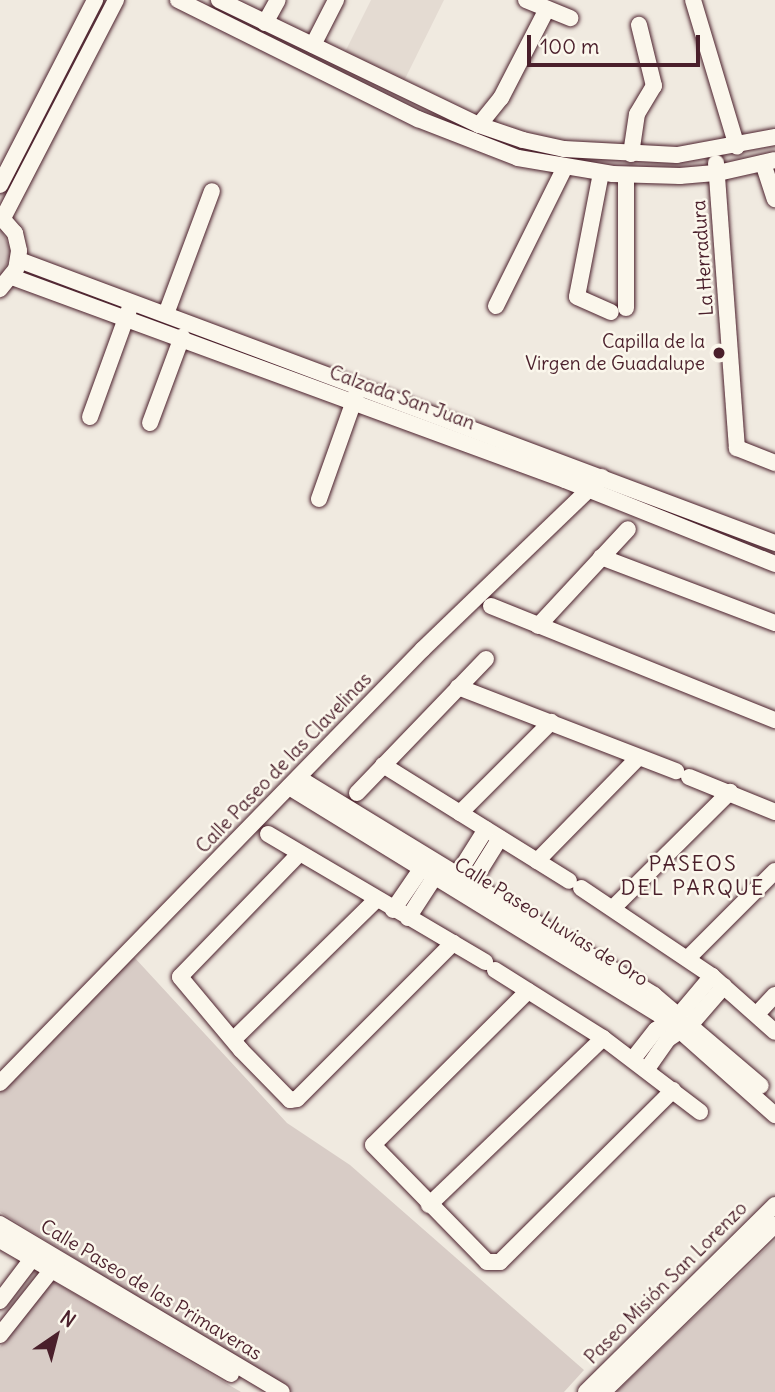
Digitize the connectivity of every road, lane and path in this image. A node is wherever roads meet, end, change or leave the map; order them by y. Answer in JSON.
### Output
{"nodes":[{"id":1,"x":95,"y":0,"type":"edge"},
{"id":2,"x":116,"y":0,"type":"edge"},
{"id":3,"x":178,"y":0,"type":"edge"},
{"id":4,"x":219,"y":0,"type":"edge"},
{"id":5,"x":278,"y":0,"type":"edge"},
{"id":6,"x":336,"y":0,"type":"edge"},
{"id":7,"x":526,"y":0,"type":"edge"},
{"id":8,"x":693,"y":0,"type":"edge"},
{"id":9,"x":547,"y":9,"type":"junction"},
{"id":10,"x":570,"y":18,"type":"dead end"},
{"id":11,"x":265,"y":23,"type":"junction"},
{"id":12,"x":639,"y":25,"type":"dead end"},
{"id":13,"x":313,"y":46,"type":"junction"},
{"id":14,"x":402,"y":89,"type":"junction"},
{"id":15,"x":393,"y":106,"type":"junction"},
{"id":16,"x":486,"y":128,"type":"junction"},
{"id":17,"x":775,"y":137,"type":"edge"},
{"id":18,"x":737,"y":147,"type":"junction"},
{"id":19,"x":715,"y":151,"type":"junction"},
{"id":20,"x":638,"y":154,"type":"junction"},
{"id":21,"x":769,"y":161,"type":"edge"},
{"id":22,"x":564,"y":169,"type":"junction"},
{"id":23,"x":601,"y":173,"type":"junction"},
{"id":24,"x":718,"y":173,"type":"junction"},
{"id":25,"x":626,"y":175,"type":"junction"},
{"id":26,"x":0,"y":185,"type":"edge"},
{"id":27,"x":212,"y":191,"type":"dead end"},
{"id":28,"x":775,"y":199,"type":"edge"},
{"id":29,"x":2,"y":217,"type":"edge"},
{"id":30,"x":19,"y":260,"type":"junction"},
{"id":31,"x":12,"y":276,"type":"junction"},
{"id":32,"x":0,"y":289,"type":"edge"},
{"id":33,"x":132,"y":301,"type":"junction"},
{"id":34,"x":496,"y":306,"type":"dead end"},
{"id":35,"x":166,"y":314,"type":"junction"},
{"id":36,"x":126,"y":317,"type":"junction"},
{"id":37,"x":182,"y":337,"type":"junction"},
{"id":38,"x":357,"y":394,"type":"junction"},
{"id":39,"x":90,"y":417,"type":"dead end"},
{"id":40,"x":150,"y":423,"type":"dead end"},
{"id":41,"x":775,"y":463,"type":"edge"},
{"id":42,"x":603,"y":477,"type":"junction"},
{"id":43,"x":591,"y":491,"type":"junction"},
{"id":44,"x":319,"y":499,"type":"dead end"},
{"id":45,"x":628,"y":529,"type":"dead end"},
{"id":46,"x":775,"y":543,"type":"edge"},
{"id":47,"x":601,"y":557,"type":"junction"},
{"id":48,"x":775,"y":564,"type":"edge"},
{"id":49,"x":491,"y":606,"type":"dead end"},
{"id":50,"x":775,"y":623,"type":"edge"},
{"id":51,"x":538,"y":626,"type":"junction"},
{"id":52,"x":486,"y":659,"type":"dead end"},
{"id":53,"x":458,"y":687,"type":"junction"},
{"id":54,"x":775,"y":720,"type":"edge"},
{"id":55,"x":551,"y":722,"type":"junction"},
{"id":56,"x":638,"y":758,"type":"junction"},
{"id":57,"x":383,"y":765,"type":"junction"},
{"id":58,"x":294,"y":783,"type":"junction"},
{"id":59,"x":730,"y":792,"type":"junction"},
{"id":60,"x":357,"y":793,"type":"dead end"},
{"id":61,"x":775,"y":812,"type":"edge"},
{"id":62,"x":460,"y":813,"type":"junction"},
{"id":63,"x":493,"y":833,"type":"junction"},
{"id":64,"x":268,"y":834,"type":"dead end"},
{"id":65,"x":299,"y":854,"type":"junction"},
{"id":66,"x":537,"y":861,"type":"junction"},
{"id":67,"x":432,"y":866,"type":"junction"},
{"id":68,"x":775,"y":871,"type":"edge"},
{"id":69,"x":462,"y":883,"type":"junction"},
{"id":70,"x":376,"y":900,"type":"junction"},
{"id":71,"x":613,"y":908,"type":"junction"},
{"id":72,"x":401,"y":914,"type":"junction"},
{"id":73,"x":453,"y":943,"type":"junction"},
{"id":74,"x":688,"y":958,"type":"junction"},
{"id":75,"x":718,"y":981,"type":"junction"},
{"id":76,"x":528,"y":990,"type":"junction"},
{"id":77,"x":775,"y":995,"type":"edge"},
{"id":78,"x":757,"y":1014,"type":"junction"},
{"id":79,"x":680,"y":1022,"type":"junction"},
{"id":80,"x":775,"y":1032,"type":"edge"},
{"id":81,"x":603,"y":1038,"type":"junction"},
{"id":82,"x":234,"y":1039,"type":"junction"},
{"id":83,"x":633,"y":1059,"type":"junction"},
{"id":84,"x":647,"y":1069,"type":"junction"},
{"id":85,"x":0,"y":1083,"type":"edge"},
{"id":86,"x":673,"y":1090,"type":"junction"},
{"id":87,"x":775,"y":1100,"type":"edge"},
{"id":88,"x":701,"y":1112,"type":"dead end"},
{"id":89,"x":775,"y":1115,"type":"edge"},
{"id":90,"x":429,"y":1205,"type":"junction"},
{"id":91,"x":775,"y":1205,"type":"edge"},
{"id":92,"x":0,"y":1224,"type":"edge"},
{"id":93,"x":775,"y":1225,"type":"edge"},
{"id":94,"x":0,"y":1240,"type":"edge"},
{"id":95,"x":36,"y":1254,"type":"junction"},
{"id":96,"x":55,"y":1266,"type":"junction"},
{"id":97,"x":0,"y":1301,"type":"edge"},
{"id":98,"x":0,"y":1335,"type":"edge"},
{"id":99,"x":261,"y":1392,"type":"edge"},
{"id":100,"x":282,"y":1392,"type":"edge"},
{"id":101,"x":586,"y":1392,"type":"edge"},
{"id":102,"x":603,"y":1392,"type":"edge"}],
"edges":[{"from":1,"to":26,"type":"street"},
{"from":2,"to":29,"type":"street"},
{"from":3,"to":15,"type":"street"},
{"from":4,"to":11,"type":"street"},
{"from":5,"to":11,"type":"street"},
{"from":6,"to":13,"type":"street"},
{"from":7,"to":9,"type":"street"},
{"from":8,"to":18,"type":"street"},
{"from":9,"to":10,"type":"street"},
{"from":9,"to":16,"type":"street"},
{"from":11,"to":13,"type":"street"},
{"from":12,"to":20,"type":"street"},
{"from":13,"to":14,"type":"street"},
{"from":14,"to":15,"type":"street"},
{"from":14,"to":16,"type":"street"},
{"from":15,"to":22,"type":"street"},
{"from":16,"to":20,"type":"street"},
{"from":17,"to":18,"type":"street"},
{"from":18,"to":19,"type":"street"},
{"from":19,"to":20,"type":"street"},
{"from":19,"to":24,"type":"street","name":"La Herradura"},
{"from":21,"to":24,"type":"street"},
{"from":21,"to":28,"type":"street"},
{"from":22,"to":23,"type":"street"},
{"from":22,"to":34,"type":"street"},
{"from":23,"to":25,"type":"street"},
{"from":23,"to":25,"type":"street"},
{"from":24,"to":25,"type":"street"},
{"from":24,"to":41,"type":"street","name":"La Herradura"},
{"from":27,"to":35,"type":"street"},
{"from":29,"to":30,"type":"street"},
{"from":30,"to":31,"type":"street"},
{"from":30,"to":33,"type":"street","name":"Calzada San Juan"},
{"from":31,"to":32,"type":"street"},
{"from":31,"to":36,"type":"street","name":"Calzada San Juan"},
{"from":33,"to":35,"type":"street","name":"Calzada San Juan"},
{"from":33,"to":36,"type":"street"},
{"from":35,"to":38,"type":"street","name":"Calzada San Juan"},
{"from":36,"to":37,"type":"street","name":"Calzada San Juan"},
{"from":36,"to":39,"type":"street"},
{"from":37,"to":38,"type":"street","name":"Calzada San Juan"},
{"from":37,"to":40,"type":"street"},
{"from":38,"to":42,"type":"street","name":"Calzada San Juan"},
{"from":38,"to":43,"type":"street","name":"Calzada San Juan"},
{"from":38,"to":44,"type":"street"},
{"from":42,"to":43,"type":"street","name":"Calle Paseo de las Clavelinas"},
{"from":42,"to":46,"type":"street","name":"Calzada San Juan"},
{"from":43,"to":48,"type":"street","name":"Calzada San Juan"},
{"from":43,"to":58,"type":"street","name":"Calle Paseo de las Clavelinas"},
{"from":45,"to":47,"type":"street"},
{"from":47,"to":50,"type":"street"},
{"from":47,"to":51,"type":"street"},
{"from":49,"to":51,"type":"street"},
{"from":51,"to":54,"type":"street"},
{"from":52,"to":53,"type":"street"},
{"from":53,"to":55,"type":"street"},
{"from":53,"to":57,"type":"street"},
{"from":55,"to":56,"type":"street"},
{"from":55,"to":62,"type":"street"},
{"from":56,"to":59,"type":"street"},
{"from":56,"to":66,"type":"street"},
{"from":57,"to":60,"type":"street"},
{"from":57,"to":62,"type":"street"},
{"from":58,"to":67,"type":"street","name":"Calle Paseo Lluvias de Oro"},
{"from":58,"to":85,"type":"street","name":"Calle Paseo de las Clavelinas"},
{"from":59,"to":61,"type":"street"},
{"from":59,"to":71,"type":"street"},
{"from":62,"to":63,"type":"street"},
{"from":63,"to":66,"type":"street"},
{"from":63,"to":69,"type":"street"},
{"from":64,"to":65,"type":"street"},
{"from":65,"to":70,"type":"street"},
{"from":65,"to":82,"type":"street"},
{"from":66,"to":71,"type":"street"},
{"from":67,"to":69,"type":"street","name":"Calle Paseo Lluvias de Oro"},
{"from":67,"to":72,"type":"street"},
{"from":68,"to":74,"type":"street"},
{"from":69,"to":79,"type":"street","name":"Calle Paseo Lluvias de Oro"},
{"from":70,"to":72,"type":"street"},
{"from":70,"to":82,"type":"street"},
{"from":71,"to":74,"type":"street"},
{"from":72,"to":73,"type":"street"},
{"from":73,"to":76,"type":"street"},
{"from":73,"to":82,"type":"street"},
{"from":74,"to":75,"type":"street"},
{"from":75,"to":78,"type":"street"},
{"from":75,"to":79,"type":"street"},
{"from":76,"to":81,"type":"street"},
{"from":76,"to":90,"type":"street"},
{"from":77,"to":78,"type":"street"},
{"from":78,"to":80,"type":"street"},
{"from":79,"to":83,"type":"street"},
{"from":79,"to":84,"type":"street"},
{"from":79,"to":87,"type":"street","name":"Calle Paseo Lluvias de Oro"},
{"from":79,"to":89,"type":"street","name":"Calle Paseo Lluvias de Oro"},
{"from":81,"to":83,"type":"street"},
{"from":81,"to":90,"type":"street"},
{"from":83,"to":84,"type":"street"},
{"from":84,"to":86,"type":"street"},
{"from":86,"to":88,"type":"street"},
{"from":86,"to":90,"type":"street"},
{"from":91,"to":101,"type":"street","name":"Paseo Misión San Lorenzo"},
{"from":92,"to":95,"type":"street","name":"Calle Paseo de las Primaveras"},
{"from":93,"to":102,"type":"street","name":"Paseo Misión San Lorenzo"},
{"from":94,"to":95,"type":"street","name":"Calle Paseo de las Primaveras"},
{"from":95,"to":96,"type":"street","name":"Calle Paseo de las Primaveras"},
{"from":95,"to":97,"type":"street"},
{"from":96,"to":98,"type":"street"},
{"from":96,"to":99,"type":"street","name":"Calle Paseo de las Primaveras"},
{"from":96,"to":100,"type":"street","name":"Calle Paseo de las Primaveras"}]}
